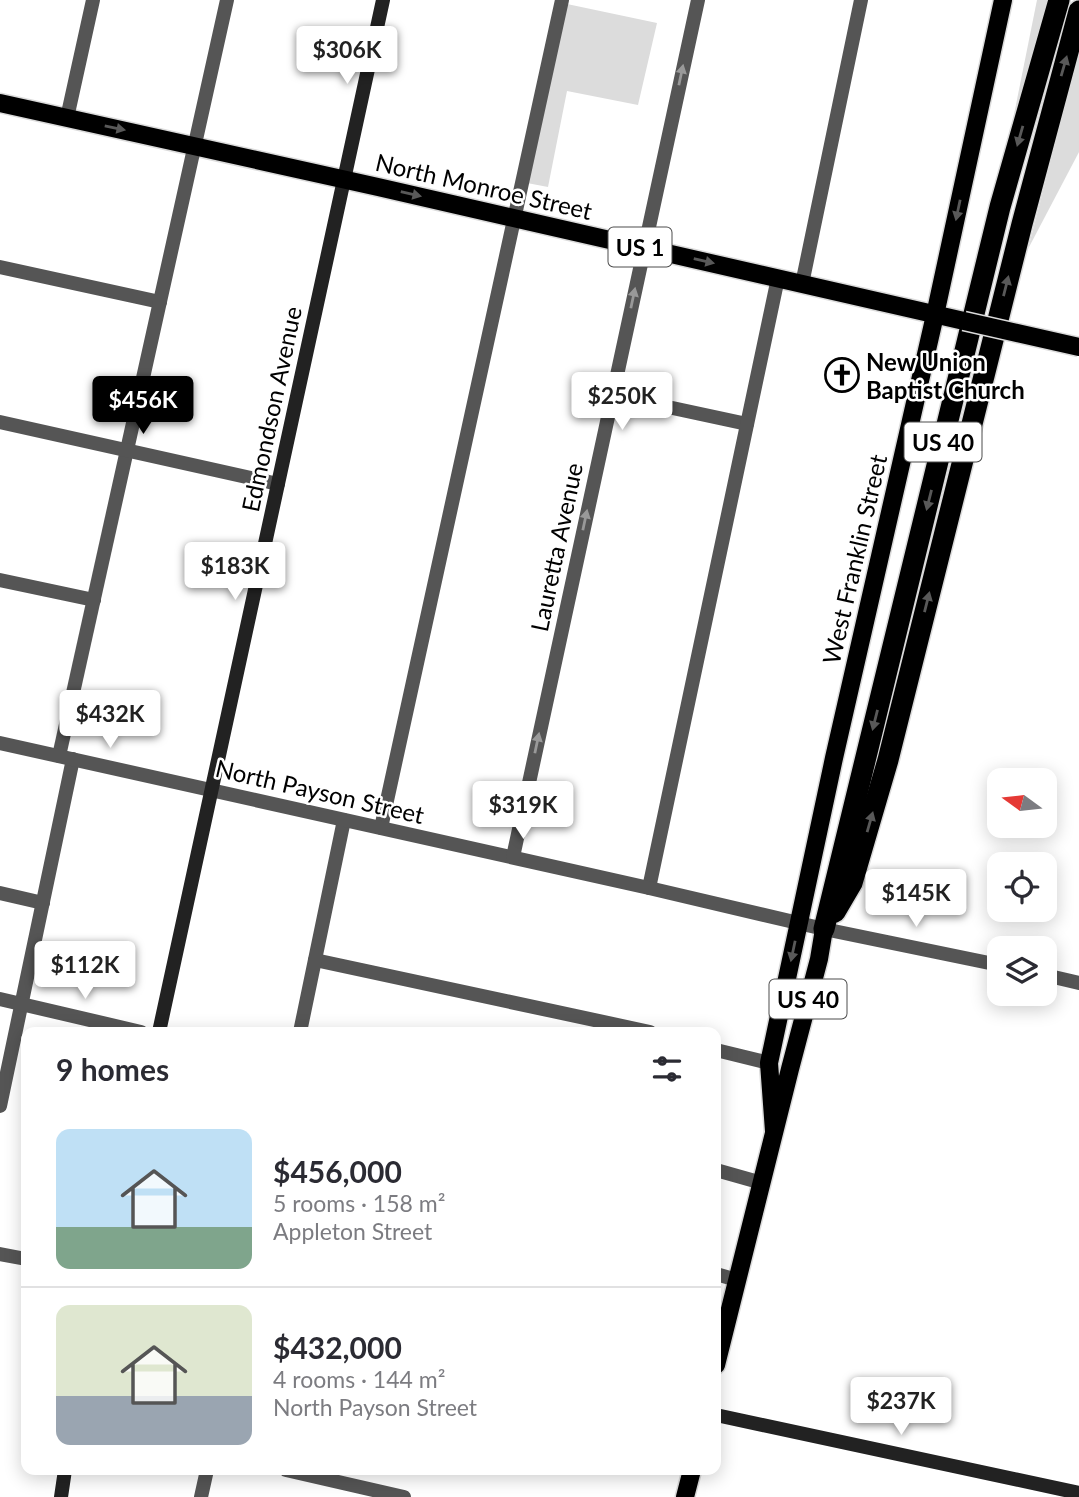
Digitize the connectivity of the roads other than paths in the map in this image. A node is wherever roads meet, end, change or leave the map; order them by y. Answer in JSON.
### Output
{"nodes":[{"id":1,"x":93,"y":0,"type":"edge"},
{"id":2,"x":227,"y":0,"type":"edge"},
{"id":3,"x":383,"y":0,"type":"edge"},
{"id":4,"x":562,"y":0,"type":"edge"},
{"id":5,"x":698,"y":0,"type":"edge"},
{"id":6,"x":861,"y":0,"type":"edge"},
{"id":7,"x":1003,"y":0,"type":"edge"},
{"id":8,"x":1059,"y":0,"type":"edge"},
{"id":9,"x":1079,"y":11,"type":"edge"},
{"id":10,"x":0,"y":103,"type":"edge"},
{"id":11,"x":67,"y":118,"type":"junction"},
{"id":12,"x":194,"y":146,"type":"junction"},
{"id":13,"x":344,"y":179,"type":"junction"},
{"id":14,"x":514,"y":218,"type":"junction"},
{"id":15,"x":644,"y":248,"type":"junction"},
{"id":16,"x":0,"y":267,"type":"edge"},
{"id":17,"x":778,"y":278,"type":"junction"},
{"id":18,"x":802,"y":284,"type":"junction"},
{"id":19,"x":160,"y":302,"type":"junction"},
{"id":20,"x":935,"y":315,"type":"junction"},
{"id":21,"x":1079,"y":348,"type":"edge"},
{"id":22,"x":612,"y":395,"type":"junction"},
{"id":23,"x":0,"y":422,"type":"edge"},
{"id":24,"x":747,"y":424,"type":"junction"},
{"id":25,"x":127,"y":450,"type":"junction"},
{"id":26,"x":278,"y":484,"type":"junction"},
{"id":27,"x":0,"y":580,"type":"edge"},
{"id":28,"x":94,"y":600,"type":"junction"},
{"id":29,"x":0,"y":743,"type":"edge"},
{"id":30,"x":66,"y":758,"type":"junction"},
{"id":31,"x":212,"y":790,"type":"junction"},
{"id":32,"x":344,"y":820,"type":"junction"},
{"id":33,"x":381,"y":828,"type":"junction"},
{"id":34,"x":513,"y":857,"type":"junction"},
{"id":35,"x":649,"y":888,"type":"junction"},
{"id":36,"x":0,"y":893,"type":"edge"},
{"id":37,"x":43,"y":903,"type":"junction"},
{"id":38,"x":800,"y":923,"type":"junction"},
{"id":39,"x":824,"y":929,"type":"junction"},
{"id":40,"x":315,"y":960,"type":"junction"},
{"id":41,"x":987,"y":963,"type":"edge"},
{"id":42,"x":1057,"y":978,"type":"edge"},
{"id":43,"x":1079,"y":983,"type":"edge"},
{"id":44,"x":0,"y":999,"type":"edge"},
{"id":45,"x":22,"y":1004,"type":"junction"},
{"id":46,"x":120,"y":1027,"type":"edge"},
{"id":47,"x":160,"y":1027,"type":"edge"},
{"id":48,"x":301,"y":1027,"type":"edge"},
{"id":49,"x":621,"y":1027,"type":"edge"},
{"id":50,"x":721,"y":1051,"type":"edge"},
{"id":51,"x":769,"y":1063,"type":"junction"},
{"id":52,"x":1,"y":1100,"type":"edge"},
{"id":53,"x":775,"y":1131,"type":"junction"},
{"id":54,"x":721,"y":1171,"type":"edge"},
{"id":55,"x":762,"y":1183,"type":"junction"},
{"id":56,"x":0,"y":1254,"type":"edge"},
{"id":57,"x":21,"y":1258,"type":"edge"},
{"id":58,"x":721,"y":1275,"type":"edge"},
{"id":59,"x":737,"y":1280,"type":"junction"},
{"id":60,"x":721,"y":1345,"type":"edge"},
{"id":61,"x":721,"y":1416,"type":"edge"},
{"id":62,"x":64,"y":1475,"type":"edge"},
{"id":63,"x":206,"y":1475,"type":"edge"},
{"id":64,"x":308,"y":1475,"type":"edge"},
{"id":65,"x":691,"y":1475,"type":"edge"},
{"id":66,"x":1079,"y":1493,"type":"edge"},
{"id":67,"x":61,"y":1497,"type":"edge"},
{"id":68,"x":201,"y":1497,"type":"edge"},
{"id":69,"x":404,"y":1497,"type":"edge"},
{"id":70,"x":685,"y":1497,"type":"edge"}],
"edges":[{"from":1,"to":11,"type":"street"},
{"from":2,"to":12,"type":"street"},
{"from":3,"to":13,"type":"main road","name":"Edmondson Avenue"},
{"from":4,"to":14,"type":"street"},
{"from":15,"to":5,"type":"street","name":"Lauretta Avenue","one_way":true},
{"from":6,"to":18,"type":"street"},
{"from":7,"to":20,"type":"main road","name":"West Franklin Street","one_way":true},
{"from":8,"to":39,"type":"highway","number":"US 40","one_way":true},
{"from":39,"to":9,"type":"highway","one_way":true},
{"from":10,"to":11,"type":"main road","name":"North Monroe Street","number":"US 1"},
{"from":11,"to":12,"type":"main road","name":"North Monroe Street","number":"US 1","one_way":true},
{"from":12,"to":13,"type":"main road","name":"North Monroe Street","number":"US 1"},
{"from":12,"to":19,"type":"street"},
{"from":13,"to":14,"type":"main road","name":"North Monroe Street","number":"US 1","one_way":true},
{"from":13,"to":26,"type":"main road","name":"Edmondson Avenue"},
{"from":14,"to":15,"type":"main road","name":"North Monroe Street","number":"US 1"},
{"from":14,"to":33,"type":"street"},
{"from":15,"to":17,"type":"main road","name":"North Monroe Street","number":"US 1","one_way":true},
{"from":22,"to":15,"type":"street","name":"Lauretta Avenue","one_way":true},
{"from":16,"to":19,"type":"street"},
{"from":17,"to":18,"type":"main road","name":"North Monroe Street","number":"US 1"},
{"from":17,"to":24,"type":"street"},
{"from":18,"to":20,"type":"main road","name":"North Monroe Street","number":"US 1"},
{"from":19,"to":25,"type":"street"},
{"from":20,"to":21,"type":"main road","name":"North Monroe Street","number":"US 1","bridge":true},
{"from":20,"to":38,"type":"main road","name":"West Franklin Street"},
{"from":22,"to":24,"type":"street"},
{"from":34,"to":22,"type":"street","name":"Lauretta Avenue","one_way":true},
{"from":23,"to":25,"type":"street"},
{"from":24,"to":35,"type":"street"},
{"from":25,"to":26,"type":"street"},
{"from":25,"to":28,"type":"street"},
{"from":26,"to":31,"type":"main road","name":"Edmondson Avenue"},
{"from":27,"to":28,"type":"street"},
{"from":28,"to":30,"type":"street"},
{"from":29,"to":30,"type":"street","name":"North Payson Street"},
{"from":30,"to":31,"type":"street","name":"North Payson Street"},
{"from":30,"to":37,"type":"street"},
{"from":31,"to":32,"type":"street","name":"North Payson Street"},
{"from":31,"to":47,"type":"main road","name":"Edmondson Avenue"},
{"from":32,"to":33,"type":"street","name":"North Payson Street"},
{"from":32,"to":40,"type":"street"},
{"from":33,"to":34,"type":"street","name":"North Payson Street"},
{"from":34,"to":35,"type":"street","name":"North Payson Street"},
{"from":35,"to":38,"type":"street","name":"North Payson Street"},
{"from":36,"to":37,"type":"street"},
{"from":37,"to":45,"type":"street"},
{"from":38,"to":39,"type":"street","name":"North Payson Street"},
{"from":38,"to":51,"type":"main road","name":"West Franklin Street","one_way":true},
{"from":39,"to":41,"type":"street","name":"North Payson Street"},
{"from":39,"to":53,"type":"main road","name":"West Franklin Street","number":"US 40"},
{"from":40,"to":48,"type":"street"},
{"from":40,"to":49,"type":"street"},
{"from":42,"to":43,"type":"street"},
{"from":44,"to":45,"type":"street"},
{"from":45,"to":46,"type":"street"},
{"from":45,"to":52,"type":"street"},
{"from":50,"to":51,"type":"street"},
{"from":51,"to":53,"type":"main road","name":"West Franklin Street"},
{"from":53,"to":55,"type":"main road","name":"West Franklin Street","number":"US 40"},
{"from":54,"to":55,"type":"street"},
{"from":55,"to":59,"type":"main road","name":"West Franklin Street","number":"US 40"},
{"from":56,"to":57,"type":"street"},
{"from":58,"to":59,"type":"street"},
{"from":59,"to":60,"type":"main road","name":"West Franklin Street","number":"US 40"},
{"from":61,"to":66,"type":"main road"},
{"from":62,"to":67,"type":"main road"},
{"from":63,"to":68,"type":"street"},
{"from":64,"to":69,"type":"street"},
{"from":65,"to":70,"type":"main road"}]}
